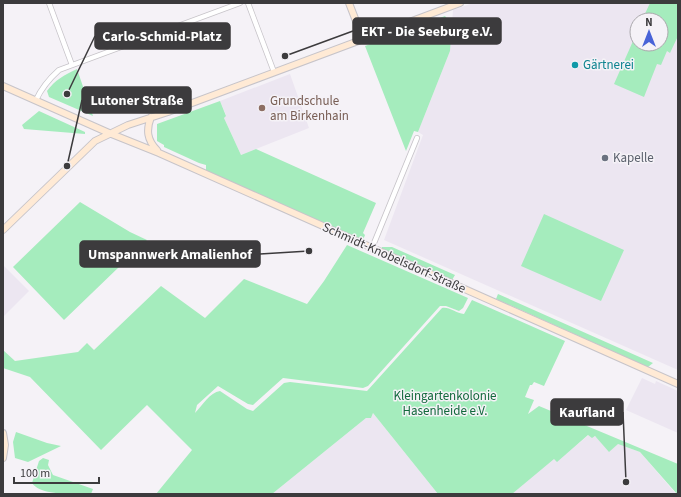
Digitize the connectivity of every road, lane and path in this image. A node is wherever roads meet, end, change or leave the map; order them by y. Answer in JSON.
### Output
{"nodes":[{"id":1,"x":49,"y":3,"type":"edge"},
{"id":2,"x":240,"y":3,"type":"edge"},
{"id":3,"x":248,"y":3,"type":"edge"},
{"id":4,"x":349,"y":3,"type":"edge"},
{"id":5,"x":460,"y":3,"type":"edge"},
{"id":6,"x":362,"y":39,"type":"junction"},
{"id":7,"x":72,"y":65,"type":"junction"},
{"id":8,"x":274,"y":72,"type":"junction"},
{"id":9,"x":3,"y":86,"type":"edge"},
{"id":10,"x":36,"y":100,"type":"junction"},
{"id":11,"x":151,"y":117,"type":"junction"},
{"id":12,"x":109,"y":133,"type":"junction"},
{"id":13,"x":417,"y":138,"type":"dead end"},
{"id":14,"x":159,"y":153,"type":"junction"},
{"id":15,"x":3,"y":230,"type":"edge"},
{"id":16,"x":372,"y":248,"type":"junction"},
{"id":17,"x":678,"y":384,"type":"edge"},
{"id":18,"x":3,"y":433,"type":"edge"},
{"id":19,"x":3,"y":458,"type":"edge"}],
"edges":[{"from":1,"to":7,"type":"street"},
{"from":2,"to":7,"type":"street"},
{"from":3,"to":8,"type":"street"},
{"from":4,"to":6,"type":"street"},
{"from":5,"to":6,"type":"street"},
{"from":6,"to":8,"type":"street"},
{"from":7,"to":10,"type":"street"},
{"from":8,"to":11,"type":"street"},
{"from":9,"to":10,"type":"street","name":"Schmidt-Knobelsdorf-Straße"},
{"from":10,"to":12,"type":"street","name":"Schmidt-Knobelsdorf-Straße"},
{"from":11,"to":12,"type":"street"},
{"from":11,"to":14,"type":"street"},
{"from":12,"to":14,"type":"street","name":"Schmidt-Knobelsdorf-Straße"},
{"from":12,"to":15,"type":"street"},
{"from":13,"to":16,"type":"street"},
{"from":14,"to":16,"type":"street","name":"Schmidt-Knobelsdorf-Straße"},
{"from":16,"to":17,"type":"street","name":"Schmidt-Knobelsdorf-Straße"},
{"from":18,"to":19,"type":"street"}]}
